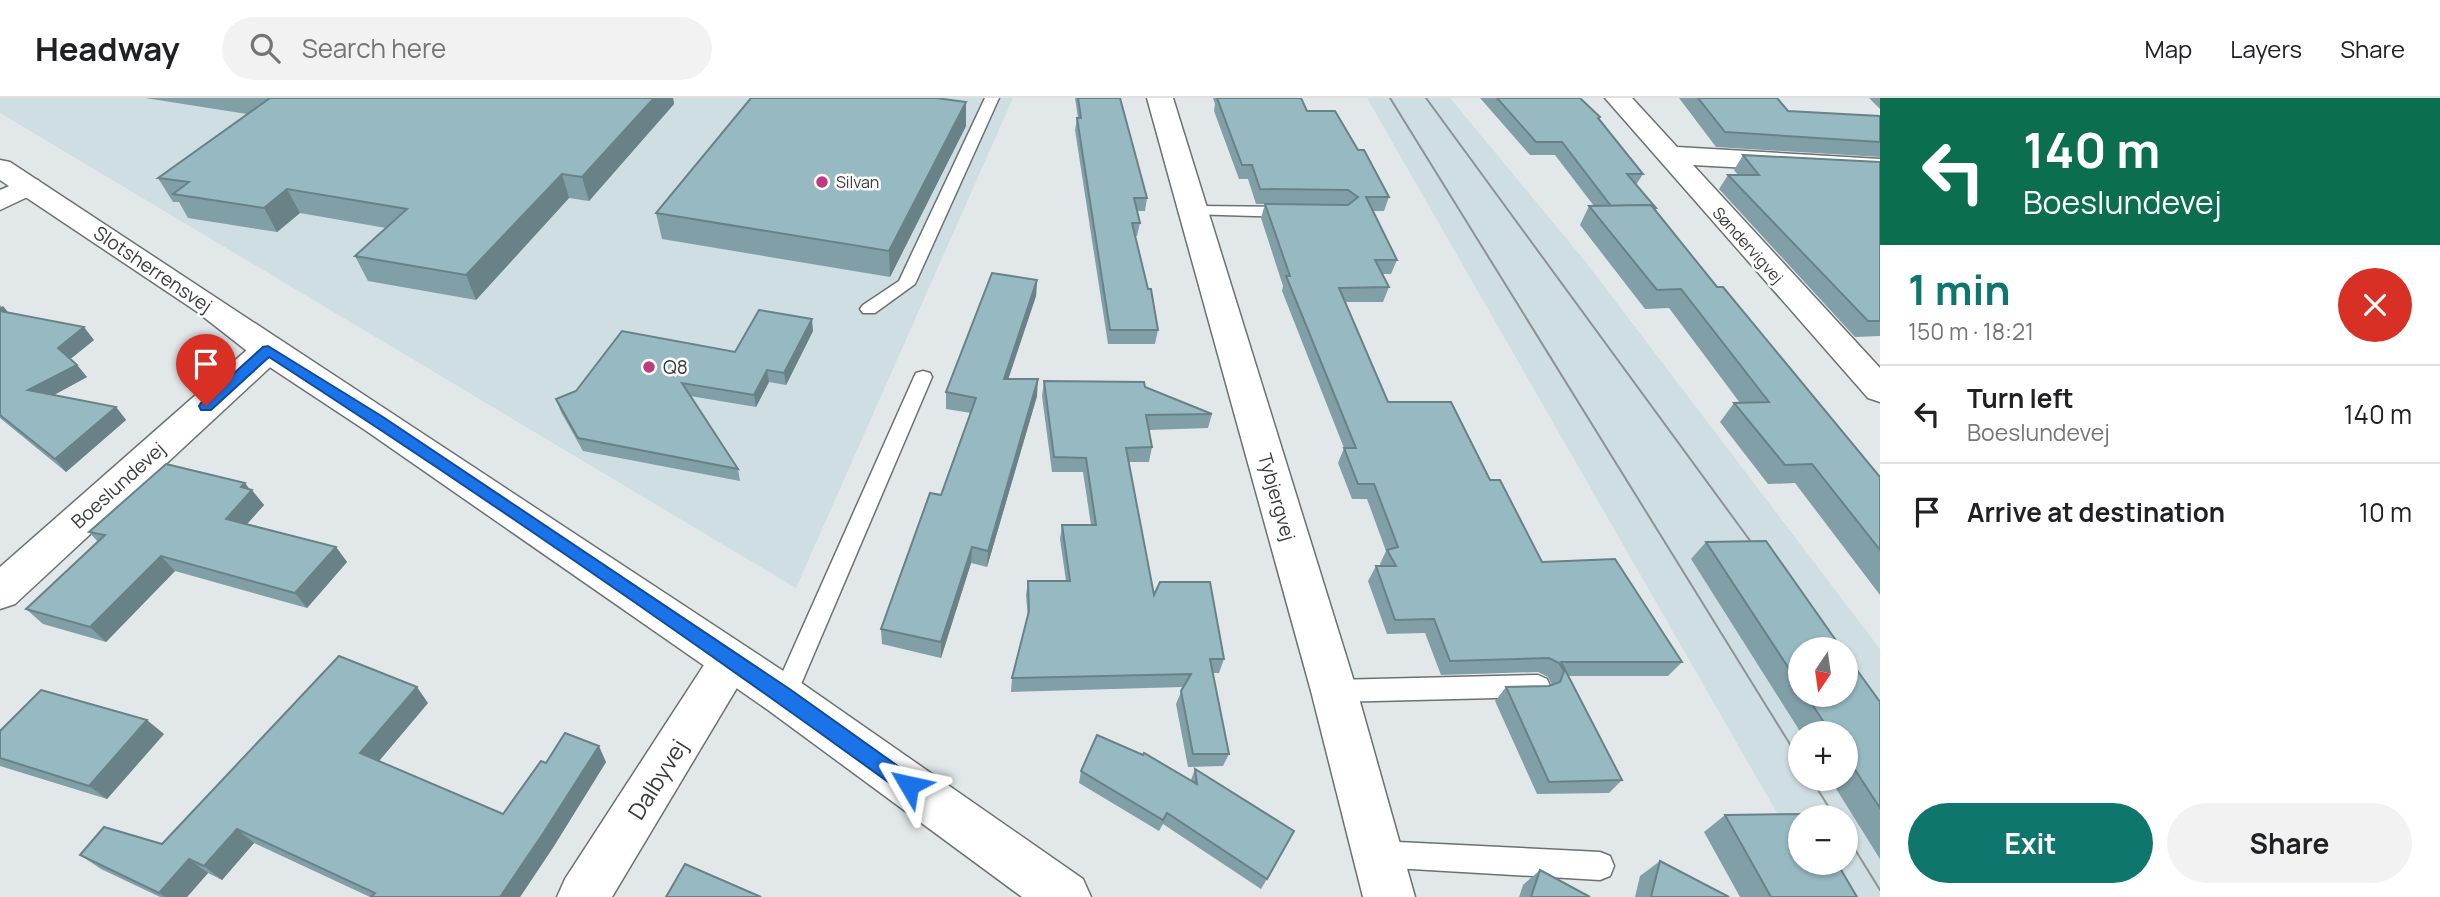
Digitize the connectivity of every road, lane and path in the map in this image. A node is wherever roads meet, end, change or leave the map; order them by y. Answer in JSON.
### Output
{"nodes":[{"id":1,"x":992,"y":98,"type":"edge"},
{"id":2,"x":1160,"y":98,"type":"edge"},
{"id":3,"x":1618,"y":98,"type":"edge"},
{"id":4,"x":1667,"y":155,"type":"junction"},
{"id":5,"x":1880,"y":167,"type":"edge"},
{"id":6,"x":9,"y":185,"type":"edge"},
{"id":7,"x":1194,"y":211,"type":"junction"},
{"id":8,"x":1302,"y":212,"type":"edge"},
{"id":9,"x":869,"y":309,"type":"dead end"},
{"id":10,"x":268,"y":350,"type":"junction"},
{"id":11,"x":923,"y":377,"type":"dead end"},
{"id":12,"x":1880,"y":390,"type":"edge"},
{"id":13,"x":0,"y":592,"type":"edge"},
{"id":14,"x":731,"y":661,"type":"junction"},
{"id":15,"x":1538,"y":686,"type":"edge"},
{"id":16,"x":1334,"y":691,"type":"junction"},
{"id":17,"x":784,"y":696,"type":"junction"},
{"id":18,"x":1377,"y":854,"type":"junction"},
{"id":19,"x":1600,"y":866,"type":"dead end"},
{"id":20,"x":583,"y":897,"type":"edge"},
{"id":21,"x":1065,"y":897,"type":"edge"},
{"id":22,"x":1389,"y":897,"type":"edge"}],
"edges":[{"from":1,"to":9,"type":"lane"},
{"from":2,"to":7,"type":"street","name":"Tybjergvej"},
{"from":3,"to":4,"type":"street","name":"Søndervigvej"},
{"from":4,"to":5,"type":"street"},
{"from":4,"to":12,"type":"street","name":"Søndervigvej"},
{"from":6,"to":10,"type":"street","name":"Slotsherrensvej"},
{"from":7,"to":8,"type":"lane"},
{"from":7,"to":16,"type":"street","name":"Tybjergvej"},
{"from":10,"to":13,"type":"street","name":"Boeslundevej"},
{"from":10,"to":14,"type":"street","name":"Slotsherrensvej"},
{"from":11,"to":17,"type":"lane"},
{"from":14,"to":17,"type":"street","name":"Slotsherrensvej"},
{"from":14,"to":20,"type":"street","name":"Dalbyvej"},
{"from":15,"to":16,"type":"lane"},
{"from":16,"to":18,"type":"street","name":"Tybjergvej"},
{"from":17,"to":21,"type":"street","name":"Slotsherrensvej"},
{"from":18,"to":19,"type":"lane"},
{"from":18,"to":22,"type":"street","name":"Tybjergvej"}]}
